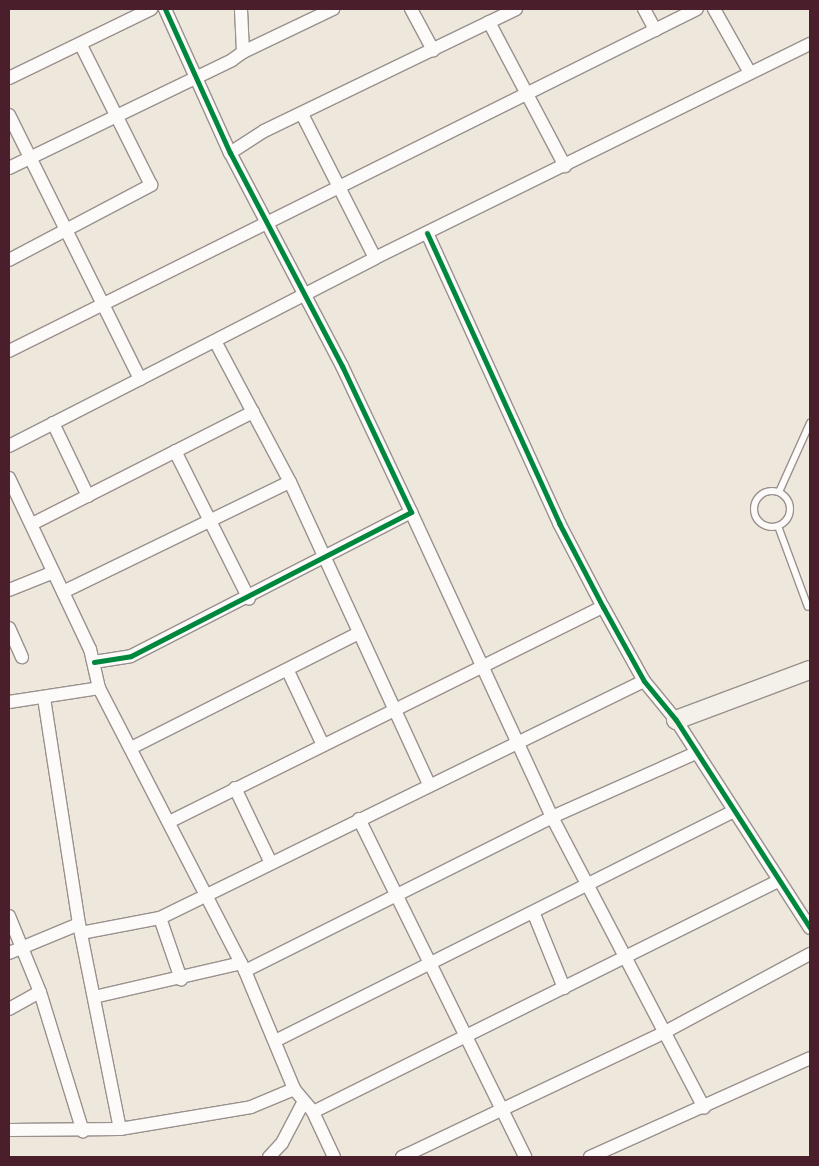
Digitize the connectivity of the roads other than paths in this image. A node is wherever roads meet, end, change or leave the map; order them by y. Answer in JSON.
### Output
{"nodes":[{"id":1,"x":151,"y":9,"type":"edge"},
{"id":2,"x":165,"y":9,"type":"edge"},
{"id":3,"x":242,"y":9,"type":"edge"},
{"id":4,"x":334,"y":9,"type":"edge"},
{"id":5,"x":411,"y":9,"type":"edge"},
{"id":6,"x":516,"y":9,"type":"edge"},
{"id":7,"x":644,"y":9,"type":"edge"},
{"id":8,"x":698,"y":9,"type":"edge"},
{"id":9,"x":714,"y":9,"type":"edge"},
{"id":10,"x":489,"y":22,"type":"junction"},
{"id":11,"x":654,"y":30,"type":"junction"},
{"id":12,"x":81,"y":44,"type":"junction"},
{"id":13,"x":810,"y":44,"type":"edge"},
{"id":14,"x":434,"y":50,"type":"junction"},
{"id":15,"x":243,"y":52,"type":"junction"},
{"id":16,"x":750,"y":73,"type":"junction"},
{"id":17,"x":9,"y":78,"type":"edge"},
{"id":18,"x":194,"y":78,"type":"junction"},
{"id":19,"x":525,"y":94,"type":"junction"},
{"id":20,"x":116,"y":113,"type":"junction"},
{"id":21,"x":9,"y":115,"type":"edge"},
{"id":22,"x":303,"y":116,"type":"junction"},
{"id":23,"x":230,"y":153,"type":"junction"},
{"id":24,"x":31,"y":156,"type":"junction"},
{"id":25,"x":565,"y":166,"type":"junction"},
{"id":26,"x":9,"y":168,"type":"edge"},
{"id":27,"x":340,"y":184,"type":"junction"},
{"id":28,"x":264,"y":220,"type":"junction"},
{"id":29,"x":67,"y":232,"type":"junction"},
{"id":30,"x":428,"y":233,"type":"junction"},
{"id":31,"x":374,"y":258,"type":"junction"},
{"id":32,"x":9,"y":260,"type":"edge"},
{"id":33,"x":304,"y":296,"type":"junction"},
{"id":34,"x":102,"y":303,"type":"junction"},
{"id":35,"x":215,"y":341,"type":"junction"},
{"id":36,"x":9,"y":351,"type":"edge"},
{"id":37,"x":140,"y":379,"type":"junction"},
{"id":38,"x":253,"y":412,"type":"junction"},
{"id":39,"x":53,"y":422,"type":"junction"},
{"id":40,"x":810,"y":423,"type":"edge"},
{"id":41,"x":9,"y":446,"type":"edge"},
{"id":42,"x":175,"y":451,"type":"junction"},
{"id":43,"x":9,"y":478,"type":"edge"},
{"id":44,"x":290,"y":482,"type":"junction"},
{"id":45,"x":780,"y":492,"type":"junction"},
{"id":46,"x":88,"y":496,"type":"junction"},
{"id":47,"x":411,"y":512,"type":"junction"},
{"id":48,"x":210,"y":521,"type":"junction"},
{"id":49,"x":32,"y":524,"type":"junction"},
{"id":50,"x":778,"y":526,"type":"junction"},
{"id":51,"x":322,"y":557,"type":"junction"},
{"id":52,"x":54,"y":572,"type":"junction"},
{"id":53,"x":9,"y":590,"type":"edge"},
{"id":54,"x":64,"y":592,"type":"junction"},
{"id":55,"x":249,"y":598,"type":"junction"},
{"id":56,"x":603,"y":607,"type":"junction"},
{"id":57,"x":808,"y":607,"type":"dead end"},
{"id":58,"x":9,"y":628,"type":"edge"},
{"id":59,"x":359,"y":633,"type":"junction"},
{"id":60,"x":22,"y":657,"type":"dead end"},
{"id":61,"x":94,"y":662,"type":"junction"},
{"id":62,"x":480,"y":668,"type":"junction"},
{"id":63,"x":810,"y":670,"type":"edge"},
{"id":64,"x":288,"y":671,"type":"junction"},
{"id":65,"x":644,"y":681,"type":"junction"},
{"id":66,"x":99,"y":688,"type":"junction"},
{"id":67,"x":44,"y":698,"type":"junction"},
{"id":68,"x":9,"y":702,"type":"edge"},
{"id":69,"x":394,"y":708,"type":"junction"},
{"id":70,"x":676,"y":720,"type":"junction"},
{"id":71,"x":517,"y":742,"type":"junction"},
{"id":72,"x":322,"y":743,"type":"junction"},
{"id":73,"x":132,"y":748,"type":"junction"},
{"id":74,"x":696,"y":753,"type":"junction"},
{"id":75,"x":429,"y":784,"type":"junction"},
{"id":76,"x":235,"y":788,"type":"junction"},
{"id":77,"x":734,"y":811,"type":"junction"},
{"id":78,"x":552,"y":817,"type":"junction"},
{"id":79,"x":359,"y":819,"type":"junction"},
{"id":80,"x":169,"y":822,"type":"junction"},
{"id":81,"x":271,"y":863,"type":"junction"},
{"id":82,"x":778,"y":881,"type":"junction"},
{"id":83,"x":586,"y":887,"type":"junction"},
{"id":84,"x":206,"y":895,"type":"junction"},
{"id":85,"x":393,"y":895,"type":"junction"},
{"id":86,"x":534,"y":914,"type":"junction"},
{"id":87,"x":9,"y":916,"type":"edge"},
{"id":88,"x":160,"y":918,"type":"junction"},
{"id":89,"x":810,"y":928,"type":"edge"},
{"id":90,"x":80,"y":929,"type":"junction"},
{"id":91,"x":14,"y":950,"type":"edge"},
{"id":92,"x":810,"y":954,"type":"edge"},
{"id":93,"x":626,"y":960,"type":"junction"},
{"id":94,"x":428,"y":965,"type":"junction"},
{"id":95,"x":243,"y":967,"type":"junction"},
{"id":96,"x":181,"y":979,"type":"junction"},
{"id":97,"x":564,"y":988,"type":"junction"},
{"id":98,"x":40,"y":992,"type":"junction"},
{"id":99,"x":94,"y":997,"type":"junction"},
{"id":100,"x":9,"y":1009,"type":"edge"},
{"id":101,"x":664,"y":1032,"type":"junction"},
{"id":102,"x":465,"y":1036,"type":"junction"},
{"id":103,"x":277,"y":1040,"type":"junction"},
{"id":104,"x":810,"y":1058,"type":"edge"},
{"id":105,"x":294,"y":1089,"type":"junction"},
{"id":106,"x":303,"y":1103,"type":"junction"},
{"id":107,"x":704,"y":1108,"type":"junction"},
{"id":108,"x":500,"y":1110,"type":"junction"},
{"id":109,"x":312,"y":1112,"type":"junction"},
{"id":110,"x":120,"y":1129,"type":"junction"},
{"id":111,"x":9,"y":1130,"type":"edge"},
{"id":112,"x":83,"y":1132,"type":"junction"},
{"id":113,"x":269,"y":1157,"type":"edge"},
{"id":114,"x":334,"y":1157,"type":"edge"},
{"id":115,"x":402,"y":1157,"type":"edge"},
{"id":116,"x":525,"y":1157,"type":"edge"},
{"id":117,"x":590,"y":1157,"type":"edge"}],
"edges":[{"from":1,"to":12,"type":"street"},
{"from":2,"to":18,"type":"street"},
{"from":3,"to":15,"type":"street"},
{"from":4,"to":15,"type":"street"},
{"from":5,"to":14,"type":"street"},
{"from":6,"to":10,"type":"street"},
{"from":7,"to":11,"type":"street"},
{"from":8,"to":11,"type":"street"},
{"from":9,"to":16,"type":"street"},
{"from":10,"to":14,"type":"street"},
{"from":10,"to":19,"type":"street"},
{"from":11,"to":19,"type":"street"},
{"from":12,"to":17,"type":"street"},
{"from":12,"to":20,"type":"street"},
{"from":13,"to":16,"type":"street"},
{"from":14,"to":22,"type":"street"},
{"from":15,"to":18,"type":"street"},
{"from":16,"to":25,"type":"street"},
{"from":18,"to":20,"type":"street"},
{"from":18,"to":23,"type":"street"},
{"from":19,"to":25,"type":"street"},
{"from":19,"to":27,"type":"street"},
{"from":20,"to":24,"type":"street"},
{"from":20,"to":29,"type":"street"},
{"from":21,"to":24,"type":"street"},
{"from":22,"to":23,"type":"street"},
{"from":22,"to":27,"type":"street"},
{"from":23,"to":28,"type":"street"},
{"from":24,"to":26,"type":"street"},
{"from":24,"to":29,"type":"street"},
{"from":25,"to":30,"type":"street"},
{"from":27,"to":28,"type":"street"},
{"from":27,"to":31,"type":"street"},
{"from":28,"to":33,"type":"street"},
{"from":28,"to":34,"type":"street"},
{"from":29,"to":32,"type":"street"},
{"from":29,"to":34,"type":"street"},
{"from":30,"to":31,"type":"street"},
{"from":30,"to":56,"type":"street"},
{"from":31,"to":33,"type":"street"},
{"from":33,"to":35,"type":"street"},
{"from":33,"to":47,"type":"street"},
{"from":34,"to":36,"type":"street"},
{"from":34,"to":37,"type":"street"},
{"from":35,"to":37,"type":"street"},
{"from":35,"to":38,"type":"street"},
{"from":37,"to":39,"type":"street"},
{"from":38,"to":42,"type":"street"},
{"from":38,"to":44,"type":"street"},
{"from":39,"to":41,"type":"street"},
{"from":39,"to":46,"type":"street"},
{"from":40,"to":45,"type":"lane"},
{"from":42,"to":46,"type":"street"},
{"from":42,"to":48,"type":"street"},
{"from":43,"to":49,"type":"street"},
{"from":44,"to":48,"type":"street"},
{"from":44,"to":51,"type":"street"},
{"from":45,"to":50,"type":"lane"},
{"from":45,"to":50,"type":"lane"},
{"from":46,"to":49,"type":"street"},
{"from":47,"to":51,"type":"street"},
{"from":47,"to":62,"type":"street"},
{"from":48,"to":54,"type":"street"},
{"from":48,"to":55,"type":"street"},
{"from":49,"to":52,"type":"street"},
{"from":50,"to":57,"type":"lane"},
{"from":51,"to":55,"type":"street"},
{"from":51,"to":59,"type":"street"},
{"from":52,"to":53,"type":"street"},
{"from":52,"to":54,"type":"street"},
{"from":54,"to":61,"type":"street"},
{"from":55,"to":61,"type":"street"},
{"from":56,"to":62,"type":"street"},
{"from":56,"to":65,"type":"street"},
{"from":58,"to":60,"type":"street"},
{"from":59,"to":64,"type":"street"},
{"from":59,"to":69,"type":"street"},
{"from":61,"to":66,"type":"street"},
{"from":62,"to":69,"type":"street"},
{"from":62,"to":71,"type":"street"},
{"from":63,"to":70,"type":"street"},
{"from":64,"to":72,"type":"street"},
{"from":64,"to":73,"type":"street"},
{"from":65,"to":70,"type":"street"},
{"from":65,"to":71,"type":"street"},
{"from":66,"to":67,"type":"street"},
{"from":66,"to":73,"type":"street"},
{"from":67,"to":68,"type":"street"},
{"from":67,"to":90,"type":"street"},
{"from":69,"to":72,"type":"street"},
{"from":69,"to":75,"type":"street"},
{"from":70,"to":74,"type":"street"},
{"from":71,"to":75,"type":"street"},
{"from":71,"to":78,"type":"street"},
{"from":72,"to":76,"type":"street"},
{"from":73,"to":80,"type":"street"},
{"from":74,"to":77,"type":"street"},
{"from":74,"to":78,"type":"street"},
{"from":75,"to":79,"type":"street"},
{"from":76,"to":80,"type":"street"},
{"from":76,"to":81,"type":"street"},
{"from":77,"to":82,"type":"street"},
{"from":77,"to":83,"type":"street"},
{"from":78,"to":83,"type":"street"},
{"from":78,"to":85,"type":"street"},
{"from":79,"to":81,"type":"street"},
{"from":79,"to":85,"type":"street"},
{"from":80,"to":84,"type":"street"},
{"from":81,"to":84,"type":"street"},
{"from":82,"to":89,"type":"street"},
{"from":82,"to":93,"type":"street"},
{"from":83,"to":86,"type":"street"},
{"from":83,"to":93,"type":"street"},
{"from":84,"to":88,"type":"street"},
{"from":84,"to":95,"type":"street"},
{"from":85,"to":94,"type":"street"},
{"from":85,"to":95,"type":"street"},
{"from":86,"to":94,"type":"street"},
{"from":86,"to":97,"type":"street"},
{"from":87,"to":91,"type":"street"},
{"from":88,"to":90,"type":"street"},
{"from":88,"to":96,"type":"street"},
{"from":90,"to":91,"type":"street"},
{"from":90,"to":99,"type":"street"},
{"from":91,"to":98,"type":"street"},
{"from":92,"to":101,"type":"street"},
{"from":93,"to":97,"type":"street"},
{"from":93,"to":101,"type":"street"},
{"from":94,"to":102,"type":"street"},
{"from":94,"to":103,"type":"street"},
{"from":95,"to":96,"type":"street"},
{"from":95,"to":103,"type":"street"},
{"from":96,"to":99,"type":"street"},
{"from":97,"to":102,"type":"street"},
{"from":98,"to":100,"type":"street"},
{"from":98,"to":112,"type":"street"},
{"from":99,"to":110,"type":"street"},
{"from":101,"to":107,"type":"street"},
{"from":101,"to":108,"type":"street"},
{"from":102,"to":108,"type":"street"},
{"from":102,"to":109,"type":"street"},
{"from":103,"to":105,"type":"street"},
{"from":104,"to":107,"type":"street"},
{"from":105,"to":106,"type":"street"},
{"from":105,"to":110,"type":"street"},
{"from":106,"to":109,"type":"street"},
{"from":106,"to":113,"type":"street"},
{"from":107,"to":117,"type":"street"},
{"from":108,"to":115,"type":"street"},
{"from":108,"to":116,"type":"street"},
{"from":109,"to":114,"type":"street"},
{"from":110,"to":112,"type":"street"},
{"from":111,"to":112,"type":"street"}]}
